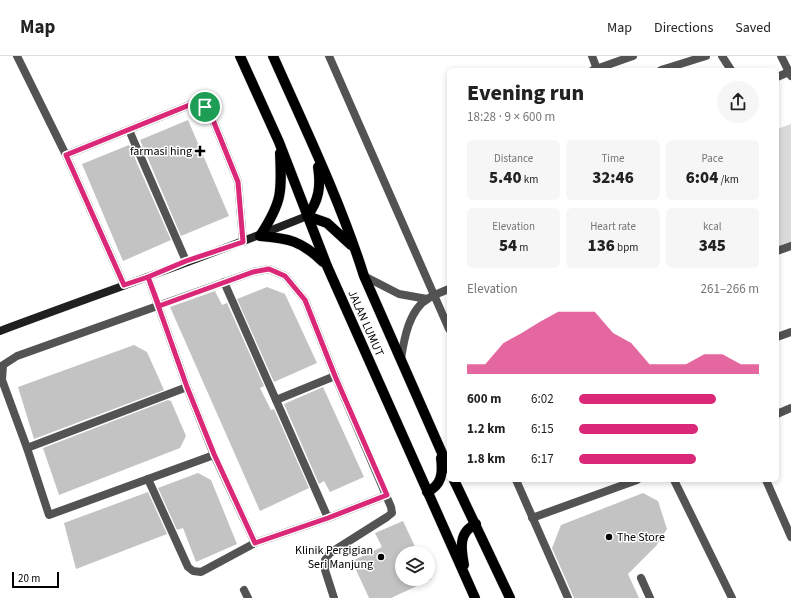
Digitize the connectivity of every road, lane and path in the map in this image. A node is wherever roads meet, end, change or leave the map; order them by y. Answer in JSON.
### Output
{"nodes":[{"id":1,"x":17,"y":56,"type":"edge"},
{"id":2,"x":240,"y":56,"type":"edge"},
{"id":3,"x":273,"y":56,"type":"edge"},
{"id":4,"x":329,"y":56,"type":"edge"},
{"id":5,"x":592,"y":56,"type":"edge"},
{"id":6,"x":633,"y":56,"type":"edge"},
{"id":7,"x":706,"y":56,"type":"edge"},
{"id":8,"x":722,"y":56,"type":"edge"},
{"id":9,"x":781,"y":56,"type":"edge"},
{"id":10,"x":595,"y":68,"type":"edge"},
{"id":11,"x":598,"y":68,"type":"edge"},
{"id":12,"x":667,"y":68,"type":"edge"},
{"id":13,"x":730,"y":68,"type":"edge"},
{"id":14,"x":790,"y":74,"type":"edge"},
{"id":15,"x":779,"y":76,"type":"edge"},
{"id":16,"x":129,"y":130,"type":"junction"},
{"id":17,"x":279,"y":142,"type":"junction"},
{"id":18,"x":66,"y":155,"type":"junction"},
{"id":19,"x":316,"y":155,"type":"junction"},
{"id":20,"x":307,"y":216,"type":"junction"},
{"id":21,"x":260,"y":236,"type":"junction"},
{"id":22,"x":243,"y":242,"type":"junction"},
{"id":23,"x":791,"y":246,"type":"edge"},
{"id":24,"x":779,"y":250,"type":"edge"},
{"id":25,"x":357,"y":252,"type":"junction"},
{"id":26,"x":186,"y":261,"type":"junction"},
{"id":27,"x":327,"y":266,"type":"junction"},
{"id":28,"x":364,"y":276,"type":"junction"},
{"id":29,"x":148,"y":277,"type":"junction"},
{"id":30,"x":224,"y":282,"type":"junction"},
{"id":31,"x":124,"y":285,"type":"junction"},
{"id":32,"x":447,"y":290,"type":"edge"},
{"id":33,"x":431,"y":297,"type":"junction"},
{"id":34,"x":159,"y":306,"type":"junction"},
{"id":35,"x":447,"y":325,"type":"edge"},
{"id":36,"x":0,"y":331,"type":"edge"},
{"id":37,"x":791,"y":332,"type":"edge"},
{"id":38,"x":779,"y":336,"type":"edge"},
{"id":39,"x":401,"y":359,"type":"junction"},
{"id":40,"x":335,"y":376,"type":"junction"},
{"id":41,"x":187,"y":387,"type":"junction"},
{"id":42,"x":276,"y":400,"type":"junction"},
{"id":43,"x":791,"y":408,"type":"edge"},
{"id":44,"x":779,"y":413,"type":"edge"},
{"id":45,"x":433,"y":434,"type":"junction"},
{"id":46,"x":28,"y":448,"type":"junction"},
{"id":47,"x":214,"y":454,"type":"junction"},
{"id":48,"x":447,"y":465,"type":"edge"},
{"id":49,"x":148,"y":479,"type":"junction"},
{"id":50,"x":455,"y":482,"type":"edge"},
{"id":51,"x":517,"y":482,"type":"edge"},
{"id":52,"x":631,"y":482,"type":"edge"},
{"id":53,"x":675,"y":482,"type":"edge"},
{"id":54,"x":767,"y":482,"type":"edge"},
{"id":55,"x":427,"y":492,"type":"junction"},
{"id":56,"x":387,"y":495,"type":"junction"},
{"id":57,"x":328,"y":518,"type":"junction"},
{"id":58,"x":532,"y":518,"type":"junction"},
{"id":59,"x":476,"y":524,"type":"junction"},
{"id":60,"x":791,"y":537,"type":"edge"},
{"id":61,"x":255,"y":543,"type":"junction"},
{"id":62,"x":641,"y":578,"type":"dead end"},
{"id":63,"x":466,"y":579,"type":"junction"},
{"id":64,"x":334,"y":598,"type":"edge"},
{"id":65,"x":475,"y":598,"type":"edge"},
{"id":66,"x":510,"y":598,"type":"edge"},
{"id":67,"x":568,"y":598,"type":"edge"},
{"id":68,"x":650,"y":598,"type":"edge"},
{"id":69,"x":732,"y":598,"type":"edge"}],
"edges":[{"from":1,"to":18,"type":"street"},
{"from":2,"to":17,"type":"main road","name":"JALAN LUMUT"},
{"from":3,"to":19,"type":"main road","name":"JALAN LUMUT"},
{"from":4,"to":33,"type":"street"},
{"from":5,"to":10,"type":"street"},
{"from":6,"to":11,"type":"street"},
{"from":7,"to":12,"type":"street"},
{"from":8,"to":13,"type":"street"},
{"from":9,"to":14,"type":"street"},
{"from":14,"to":15,"type":"street"},
{"from":16,"to":18,"type":"street"},
{"from":16,"to":22,"type":"street"},
{"from":16,"to":26,"type":"street"},
{"from":17,"to":20,"type":"main road","name":"JALAN LUMUT"},
{"from":17,"to":21,"type":"main road"},
{"from":18,"to":31,"type":"street"},
{"from":19,"to":20,"type":"main road"},
{"from":19,"to":25,"type":"main road","name":"JALAN LUMUT"},
{"from":20,"to":21,"type":"street"},
{"from":20,"to":25,"type":"main road"},
{"from":20,"to":27,"type":"main road","name":"JALAN LUMUT"},
{"from":21,"to":22,"type":"street"},
{"from":21,"to":27,"type":"main road"},
{"from":22,"to":26,"type":"street"},
{"from":23,"to":24,"type":"street"},
{"from":25,"to":28,"type":"main road","name":"JALAN LUMUT"},
{"from":26,"to":29,"type":"street"},
{"from":27,"to":55,"type":"main road","name":"JALAN LUMUT"},
{"from":28,"to":33,"type":"street"},
{"from":28,"to":39,"type":"main road","name":"JALAN LUMUT"},
{"from":29,"to":31,"type":"street"},
{"from":29,"to":34,"type":"street"},
{"from":30,"to":34,"type":"street"},
{"from":30,"to":40,"type":"street"},
{"from":30,"to":42,"type":"street"},
{"from":31,"to":36,"type":"street"},
{"from":32,"to":33,"type":"street"},
{"from":33,"to":35,"type":"street"},
{"from":33,"to":39,"type":"street"},
{"from":34,"to":41,"type":"street"},
{"from":34,"to":46,"type":"street"},
{"from":37,"to":38,"type":"street"},
{"from":39,"to":45,"type":"main road","name":"JALAN LUMUT"},
{"from":40,"to":42,"type":"street"},
{"from":40,"to":56,"type":"street"},
{"from":41,"to":46,"type":"street"},
{"from":41,"to":47,"type":"street"},
{"from":42,"to":57,"type":"street"},
{"from":43,"to":44,"type":"street"},
{"from":45,"to":48,"type":"main road","name":"JALAN LUMUT"},
{"from":45,"to":55,"type":"main road"},
{"from":46,"to":49,"type":"street"},
{"from":47,"to":49,"type":"street"},
{"from":47,"to":61,"type":"street"},
{"from":49,"to":61,"type":"street"},
{"from":50,"to":59,"type":"main road"},
{"from":51,"to":58,"type":"street"},
{"from":52,"to":58,"type":"street"},
{"from":53,"to":69,"type":"street"},
{"from":54,"to":60,"type":"street"},
{"from":55,"to":63,"type":"main road","name":"JALAN LUMUT"},
{"from":56,"to":57,"type":"street"},
{"from":56,"to":64,"type":"street"},
{"from":57,"to":61,"type":"street"},
{"from":58,"to":67,"type":"street"},
{"from":59,"to":63,"type":"main road"},
{"from":59,"to":66,"type":"main road"},
{"from":62,"to":68,"type":"street"},
{"from":63,"to":65,"type":"main road","name":"JALAN LUMUT"}]}
